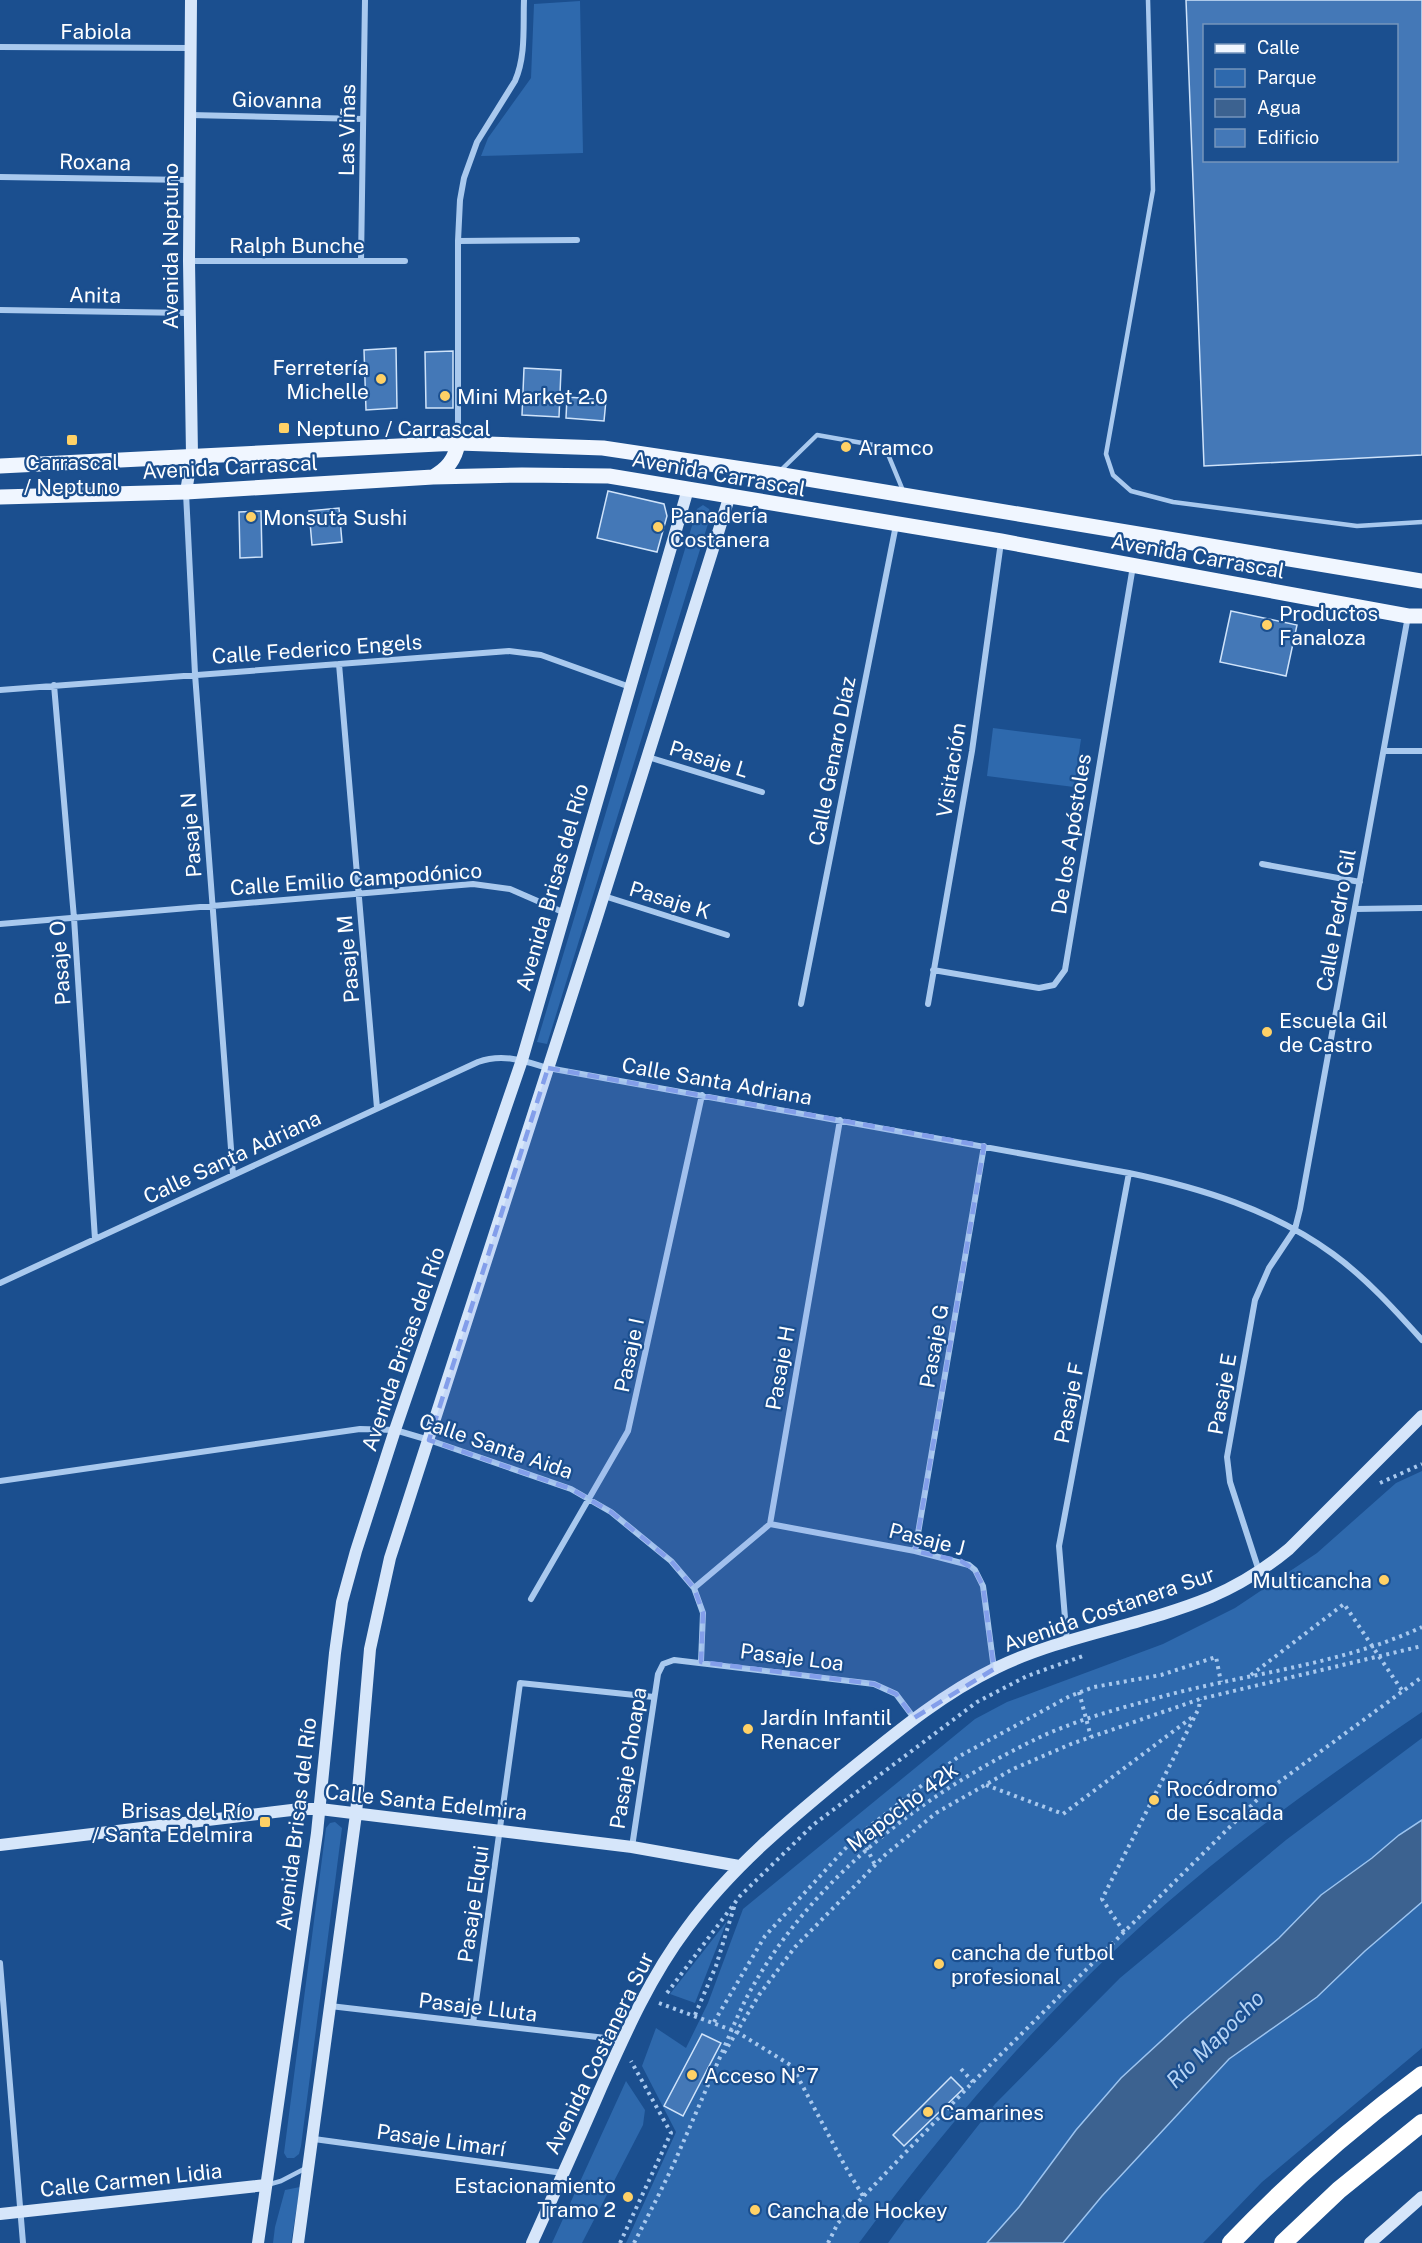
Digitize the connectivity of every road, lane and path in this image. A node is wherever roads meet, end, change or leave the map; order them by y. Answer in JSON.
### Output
{"nodes":[{"id":1,"x":191,"y":0,"type":"edge"},
{"id":2,"x":365,"y":0,"type":"edge"},
{"id":3,"x":524,"y":0,"type":"edge"},
{"id":4,"x":1148,"y":0,"type":"edge"},
{"id":5,"x":0,"y":47,"type":"edge"},
{"id":6,"x":191,"y":48,"type":"junction"},
{"id":7,"x":190,"y":114,"type":"junction"},
{"id":8,"x":363,"y":119,"type":"junction"},
{"id":9,"x":0,"y":177,"type":"edge"},
{"id":10,"x":189,"y":180,"type":"junction"},
{"id":11,"x":578,"y":240,"type":"dead end"},
{"id":12,"x":458,"y":241,"type":"junction"},
{"id":13,"x":189,"y":261,"type":"junction"},
{"id":14,"x":361,"y":261,"type":"junction"},
{"id":15,"x":405,"y":261,"type":"dead end"},
{"id":16,"x":0,"y":310,"type":"edge"},
{"id":17,"x":189,"y":313,"type":"junction"},
{"id":18,"x":458,"y":443,"type":"junction"},
{"id":19,"x":192,"y":456,"type":"junction"},
{"id":20,"x":0,"y":466,"type":"edge"},
{"id":21,"x":777,"y":474,"type":"junction"},
{"id":22,"x":433,"y":477,"type":"junction"},
{"id":23,"x":688,"y":489,"type":"junction"},
{"id":24,"x":186,"y":492,"type":"junction"},
{"id":25,"x":905,"y":495,"type":"junction"},
{"id":26,"x":0,"y":497,"type":"edge"},
{"id":27,"x":729,"y":498,"type":"junction"},
{"id":28,"x":1422,"y":522,"type":"edge"},
{"id":29,"x":896,"y":525,"type":"junction"},
{"id":30,"x":1001,"y":541,"type":"junction"},
{"id":31,"x":1133,"y":564,"type":"junction"},
{"id":32,"x":1422,"y":581,"type":"edge"},
{"id":33,"x":1415,"y":616,"type":"edge"},
{"id":34,"x":339,"y":664,"type":"junction"},
{"id":35,"x":195,"y":674,"type":"junction"},
{"id":36,"x":54,"y":685,"type":"junction"},
{"id":37,"x":630,"y":687,"type":"junction"},
{"id":38,"x":0,"y":690,"type":"edge"},
{"id":39,"x":1384,"y":751,"type":"junction"},
{"id":40,"x":1422,"y":751,"type":"edge"},
{"id":41,"x":647,"y":757,"type":"junction"},
{"id":42,"x":762,"y":792,"type":"dead end"},
{"id":43,"x":1262,"y":864,"type":"dead end"},
{"id":44,"x":1360,"y":882,"type":"junction"},
{"id":45,"x":359,"y":894,"type":"junction"},
{"id":46,"x":603,"y":896,"type":"junction"},
{"id":47,"x":213,"y":906,"type":"junction"},
{"id":48,"x":1422,"y":908,"type":"edge"},
{"id":49,"x":1355,"y":909,"type":"junction"},
{"id":50,"x":565,"y":914,"type":"junction"},
{"id":51,"x":74,"y":918,"type":"junction"},
{"id":52,"x":0,"y":924,"type":"edge"},
{"id":53,"x":727,"y":935,"type":"dead end"},
{"id":54,"x":933,"y":970,"type":"junction"},
{"id":55,"x":801,"y":1004,"type":"dead end"},
{"id":56,"x":928,"y":1004,"type":"dead end"},
{"id":57,"x":522,"y":1060,"type":"junction"},
{"id":58,"x":548,"y":1068,"type":"junction"},
{"id":59,"x":702,"y":1095,"type":"junction"},
{"id":60,"x":377,"y":1108,"type":"junction"},
{"id":61,"x":840,"y":1120,"type":"junction"},
{"id":62,"x":984,"y":1146,"type":"junction"},
{"id":63,"x":1129,"y":1173,"type":"junction"},
{"id":64,"x":233,"y":1175,"type":"junction"},
{"id":65,"x":1295,"y":1229,"type":"junction"},
{"id":66,"x":94,"y":1239,"type":"junction"},
{"id":67,"x":0,"y":1283,"type":"edge"},
{"id":68,"x":1422,"y":1340,"type":"edge"},
{"id":69,"x":1422,"y":1416,"type":"edge"},
{"id":70,"x":395,"y":1430,"type":"junction"},
{"id":71,"x":429,"y":1440,"type":"junction"},
{"id":72,"x":1422,"y":1464,"type":"edge"},
{"id":73,"x":1394,"y":1469,"type":"dead end"},
{"id":74,"x":0,"y":1481,"type":"edge"},
{"id":75,"x":589,"y":1497,"type":"junction"},
{"id":76,"x":770,"y":1524,"type":"junction"},
{"id":77,"x":915,"y":1551,"type":"junction"},
{"id":78,"x":1259,"y":1571,"type":"junction"},
{"id":79,"x":694,"y":1588,"type":"junction"},
{"id":80,"x":531,"y":1599,"type":"dead end"},
{"id":81,"x":1422,"y":1627,"type":"edge"},
{"id":82,"x":1067,"y":1642,"type":"junction"},
{"id":83,"x":1371,"y":1646,"type":"junction"},
{"id":84,"x":1422,"y":1646,"type":"edge"},
{"id":85,"x":1092,"y":1652,"type":"dead end"},
{"id":86,"x":1378,"y":1656,"type":"junction"},
{"id":87,"x":701,"y":1662,"type":"junction"},
{"id":88,"x":994,"y":1669,"type":"junction"},
{"id":89,"x":658,"y":1674,"type":"joint"},
{"id":90,"x":1248,"y":1677,"type":"junction"},
{"id":91,"x":1422,"y":1677,"type":"edge"},
{"id":92,"x":1221,"y":1682,"type":"junction"},
{"id":93,"x":1079,"y":1692,"type":"junction"},
{"id":94,"x":1403,"y":1692,"type":"junction"},
{"id":95,"x":654,"y":1697,"type":"junction"},
{"id":96,"x":1200,"y":1699,"type":"junction"},
{"id":97,"x":1196,"y":1714,"type":"junction"},
{"id":98,"x":914,"y":1718,"type":"junction"},
{"id":99,"x":1086,"y":1720,"type":"junction"},
{"id":100,"x":1091,"y":1737,"type":"junction"},
{"id":101,"x":985,"y":1785,"type":"junction"},
{"id":102,"x":320,"y":1809,"type":"junction"},
{"id":103,"x":356,"y":1814,"type":"junction"},
{"id":104,"x":500,"y":1830,"type":"junction"},
{"id":105,"x":860,"y":1834,"type":"junction"},
{"id":106,"x":0,"y":1845,"type":"edge"},
{"id":107,"x":632,"y":1847,"type":"junction"},
{"id":108,"x":868,"y":1850,"type":"junction"},
{"id":109,"x":875,"y":1865,"type":"junction"},
{"id":110,"x":739,"y":1866,"type":"junction"},
{"id":111,"x":736,"y":1900,"type":"junction"},
{"id":112,"x":1124,"y":1932,"type":"junction"},
{"id":113,"x":0,"y":1963,"type":"edge"},
{"id":114,"x":644,"y":1997,"type":"junction"},
{"id":115,"x":661,"y":2004,"type":"junction"},
{"id":116,"x":330,"y":2006,"type":"junction"},
{"id":117,"x":656,"y":2013,"type":"dead end"},
{"id":118,"x":695,"y":2015,"type":"junction"},
{"id":119,"x":714,"y":2022,"type":"junction"},
{"id":120,"x":473,"y":2023,"type":"junction"},
{"id":121,"x":734,"y":2031,"type":"junction"},
{"id":122,"x":623,"y":2040,"type":"junction"},
{"id":123,"x":635,"y":2051,"type":"dead end"},
{"id":124,"x":630,"y":2060,"type":"junction"},
{"id":125,"x":626,"y":2068,"type":"dead end"},
{"id":126,"x":961,"y":2069,"type":"dead end"},
{"id":127,"x":1422,"y":2075,"type":"edge"},
{"id":128,"x":973,"y":2082,"type":"junction"},
{"id":129,"x":1422,"y":2123,"type":"edge"},
{"id":130,"x":314,"y":2139,"type":"junction"},
{"id":131,"x":310,"y":2165,"type":"junction"},
{"id":132,"x":563,"y":2173,"type":"junction"},
{"id":133,"x":266,"y":2185,"type":"junction"},
{"id":134,"x":863,"y":2196,"type":"junction"},
{"id":135,"x":1422,"y":2197,"type":"edge"},
{"id":136,"x":21,"y":2212,"type":"junction"},
{"id":137,"x":0,"y":2214,"type":"edge"},
{"id":138,"x":23,"y":2243,"type":"edge"},
{"id":139,"x":258,"y":2243,"type":"edge"},
{"id":140,"x":298,"y":2243,"type":"edge"},
{"id":141,"x":532,"y":2243,"type":"edge"},
{"id":142,"x":620,"y":2243,"type":"edge"},
{"id":143,"x":634,"y":2243,"type":"edge"},
{"id":144,"x":828,"y":2243,"type":"edge"},
{"id":145,"x":1231,"y":2243,"type":"edge"},
{"id":146,"x":1283,"y":2243,"type":"edge"},
{"id":147,"x":1370,"y":2243,"type":"edge"}],
"edges":[{"from":1,"to":6,"type":"street","name":"Avenida Neptuno"},
{"from":2,"to":8,"type":"street","name":"Las Viñas"},
{"from":3,"to":12,"type":"street"},
{"from":4,"to":28,"type":"lane"},
{"from":5,"to":6,"type":"street","name":"Fabiola"},
{"from":6,"to":7,"type":"street","name":"Avenida Neptuno"},
{"from":7,"to":8,"type":"street","name":"Giovanna"},
{"from":7,"to":10,"type":"street","name":"Avenida Neptuno"},
{"from":8,"to":14,"type":"street","name":"Las Viñas"},
{"from":9,"to":10,"type":"street","name":"Roxana"},
{"from":10,"to":13,"type":"street","name":"Avenida Neptuno"},
{"from":11,"to":12,"type":"street"},
{"from":12,"to":18,"type":"street"},
{"from":13,"to":14,"type":"street","name":"Ralph Bunche"},
{"from":13,"to":17,"type":"street","name":"Avenida Neptuno"},
{"from":14,"to":15,"type":"street","name":"Ralph Bunche"},
{"from":16,"to":17,"type":"street","name":"Anita"},
{"from":17,"to":19,"type":"street","name":"Avenida Neptuno"},
{"from":18,"to":19,"type":"main road","name":"Avenida Carrascal"},
{"from":18,"to":21,"type":"main road","name":"Avenida Carrascal"},
{"from":18,"to":22,"type":"main road"},
{"from":19,"to":20,"type":"main road","name":"Avenida Carrascal"},
{"from":19,"to":24,"type":"street","name":"Avenida Neptuno"},
{"from":21,"to":25,"type":"main road","name":"Avenida Carrascal"},
{"from":21,"to":25,"type":"lane"},
{"from":22,"to":23,"type":"main road","name":"Avenida Carrascal"},
{"from":22,"to":24,"type":"main road","name":"Avenida Carrascal"},
{"from":23,"to":27,"type":"main road","name":"Avenida Carrascal"},
{"from":23,"to":37,"type":"street","name":"Avenida Brisas del Río"},
{"from":24,"to":26,"type":"main road","name":"Avenida Carrascal"},
{"from":24,"to":35,"type":"street","name":"Pasaje N"},
{"from":25,"to":32,"type":"main road","name":"Avenida Carrascal"},
{"from":27,"to":29,"type":"main road","name":"Avenida Carrascal"},
{"from":27,"to":41,"type":"street"},
{"from":29,"to":30,"type":"main road","name":"Avenida Carrascal"},
{"from":29,"to":55,"type":"street","name":"Calle Genaro Díaz"},
{"from":30,"to":31,"type":"main road","name":"Avenida Carrascal"},
{"from":30,"to":54,"type":"street","name":"Visitación"},
{"from":31,"to":33,"type":"main road","name":"Avenida Carrascal"},
{"from":31,"to":54,"type":"street","name":"De los Apóstoles"},
{"from":33,"to":39,"type":"street","name":"Calle Pedro Gil"},
{"from":34,"to":35,"type":"street","name":"Calle Federico Engels"},
{"from":34,"to":37,"type":"street","name":"Calle Federico Engels"},
{"from":34,"to":45,"type":"street","name":"Pasaje M"},
{"from":35,"to":36,"type":"street","name":"Calle Federico Engels"},
{"from":35,"to":47,"type":"street","name":"Pasaje N"},
{"from":36,"to":38,"type":"street","name":"Calle Federico Engels"},
{"from":36,"to":51,"type":"street","name":"Pasaje O"},
{"from":37,"to":50,"type":"street","name":"Avenida Brisas del Río"},
{"from":39,"to":40,"type":"street"},
{"from":39,"to":44,"type":"street","name":"Calle Pedro Gil"},
{"from":41,"to":42,"type":"street","name":"Pasaje L"},
{"from":41,"to":46,"type":"street"},
{"from":43,"to":44,"type":"street"},
{"from":44,"to":49,"type":"street","name":"Calle Pedro Gil"},
{"from":45,"to":47,"type":"street","name":"Calle Emilio Campodónico"},
{"from":45,"to":50,"type":"street","name":"Calle Emilio Campodónico"},
{"from":45,"to":60,"type":"street","name":"Pasaje M"},
{"from":46,"to":53,"type":"street","name":"Pasaje K"},
{"from":46,"to":58,"type":"street"},
{"from":47,"to":51,"type":"street","name":"Calle Emilio Campodónico"},
{"from":47,"to":64,"type":"street","name":"Pasaje N"},
{"from":48,"to":49,"type":"street"},
{"from":49,"to":65,"type":"street","name":"Calle Pedro Gil"},
{"from":50,"to":57,"type":"street","name":"Avenida Brisas del Río"},
{"from":51,"to":52,"type":"street","name":"Calle Emilio Campodónico"},
{"from":51,"to":66,"type":"street","name":"Pasaje O"},
{"from":54,"to":56,"type":"street","name":"Visitación"},
{"from":57,"to":58,"type":"street","name":"Calle Santa Adriana"},
{"from":57,"to":60,"type":"street","name":"Calle Santa Adriana"},
{"from":57,"to":70,"type":"street","name":"Avenida Brisas del Río"},
{"from":58,"to":59,"type":"street","name":"Calle Santa Adriana"},
{"from":58,"to":71,"type":"street"},
{"from":59,"to":61,"type":"street","name":"Calle Santa Adriana"},
{"from":59,"to":75,"type":"street","name":"Pasaje I"},
{"from":60,"to":64,"type":"street","name":"Calle Santa Adriana"},
{"from":61,"to":62,"type":"street","name":"Calle Santa Adriana"},
{"from":61,"to":76,"type":"street","name":"Pasaje H"},
{"from":62,"to":63,"type":"street","name":"Calle Santa Adriana"},
{"from":62,"to":77,"type":"street","name":"Pasaje G"},
{"from":63,"to":65,"type":"street","name":"Calle Santa Adriana"},
{"from":63,"to":82,"type":"street","name":"Pasaje F"},
{"from":64,"to":66,"type":"street","name":"Calle Santa Adriana"},
{"from":65,"to":68,"type":"street","name":"Calle Santa Adriana"},
{"from":65,"to":78,"type":"street","name":"Pasaje E"},
{"from":66,"to":67,"type":"street","name":"Calle Santa Adriana"},
{"from":69,"to":78,"type":"street","name":"Avenida Costanera Sur"},
{"from":70,"to":71,"type":"street","name":"Calle Santa Aida"},
{"from":70,"to":74,"type":"street","name":"Calle Santa Aida"},
{"from":70,"to":102,"type":"street","name":"Avenida Brisas del Río"},
{"from":71,"to":75,"type":"street","name":"Calle Santa Aida"},
{"from":71,"to":103,"type":"street"},
{"from":72,"to":73,"type":"path"},
{"from":75,"to":79,"type":"street","name":"Calle Santa Aida"},
{"from":75,"to":80,"type":"street","name":"Pasaje I"},
{"from":76,"to":77,"type":"street","name":"Pasaje J"},
{"from":76,"to":79,"type":"street"},
{"from":77,"to":88,"type":"street","name":"Pasaje J"},
{"from":78,"to":82,"type":"street","name":"Avenida Costanera Sur"},
{"from":79,"to":87,"type":"street","name":"Calle Santa Aida"},
{"from":81,"to":83,"type":"path","name":"Mapocho 42k"},
{"from":82,"to":88,"type":"street","name":"Avenida Costanera Sur"},
{"from":83,"to":86,"type":"path"},
{"from":83,"to":90,"type":"path","name":"Mapocho 42k"},
{"from":83,"to":90,"type":"path"},
{"from":84,"to":86,"type":"path"},
{"from":85,"to":111,"type":"path"},
{"from":86,"to":94,"type":"path"},
{"from":86,"to":96,"type":"path"},
{"from":87,"to":89,"type":"street","name":"Pasaje Loa"},
{"from":87,"to":98,"type":"street","name":"Pasaje Loa"},
{"from":88,"to":98,"type":"street","name":"Avenida Costanera Sur"},
{"from":89,"to":95,"type":"street","name":"Pasaje Choapa"},
{"from":90,"to":92,"type":"path","name":"Mapocho 42k"},
{"from":91,"to":94,"type":"path"},
{"from":92,"to":93,"type":"path"},
{"from":92,"to":99,"type":"path","name":"Mapocho 42k"},
{"from":93,"to":99,"type":"path"},
{"from":93,"to":105,"type":"path"},
{"from":94,"to":112,"type":"path"},
{"from":95,"to":104,"type":"street","name":"Pasaje Elqui"},
{"from":95,"to":107,"type":"street","name":"Pasaje Choapa"},
{"from":96,"to":97,"type":"path"},
{"from":96,"to":100,"type":"path"},
{"from":97,"to":101,"type":"path"},
{"from":97,"to":112,"type":"path"},
{"from":98,"to":110,"type":"street","name":"Avenida Costanera Sur"},
{"from":99,"to":100,"type":"path"},
{"from":99,"to":108,"type":"path","name":"Mapocho 42k"},
{"from":100,"to":101,"type":"path"},
{"from":101,"to":109,"type":"path"},
{"from":102,"to":103,"type":"street","name":"Calle Santa Edelmira"},
{"from":102,"to":106,"type":"street","name":"Calle Santa Edelmira"},
{"from":102,"to":133,"type":"street","name":"Avenida Brisas del Río"},
{"from":103,"to":104,"type":"street","name":"Calle Santa Edelmira"},
{"from":103,"to":116,"type":"street"},
{"from":104,"to":107,"type":"street","name":"Calle Santa Edelmira"},
{"from":104,"to":120,"type":"street","name":"Pasaje Elqui"},
{"from":105,"to":108,"type":"path"},
{"from":105,"to":119,"type":"path"},
{"from":107,"to":110,"type":"street","name":"Calle Santa Edelmira"},
{"from":108,"to":109,"type":"path"},
{"from":108,"to":121,"type":"path","name":"Mapocho 42k"},
{"from":109,"to":121,"type":"path"},
{"from":110,"to":114,"type":"street","name":"Avenida Costanera Sur"},
{"from":111,"to":115,"type":"path"},
{"from":111,"to":118,"type":"path"},
{"from":112,"to":128,"type":"path"},
{"from":113,"to":136,"type":"street"},
{"from":114,"to":115,"type":"path"},
{"from":114,"to":122,"type":"street","name":"Avenida Costanera Sur"},
{"from":115,"to":117,"type":"path"},
{"from":115,"to":118,"type":"path"},
{"from":116,"to":120,"type":"street","name":"Pasaje Lluta"},
{"from":116,"to":130,"type":"street"},
{"from":118,"to":119,"type":"path"},
{"from":119,"to":121,"type":"path"},
{"from":120,"to":122,"type":"street","name":"Pasaje Lluta"},
{"from":121,"to":134,"type":"path"},
{"from":121,"to":143,"type":"path","name":"Mapocho 42k"},
{"from":122,"to":132,"type":"street","name":"Avenida Costanera Sur"},
{"from":123,"to":124,"type":"path"},
{"from":124,"to":125,"type":"path"},
{"from":124,"to":142,"type":"path"},
{"from":126,"to":128,"type":"path"},
{"from":127,"to":145,"type":"highway"},
{"from":128,"to":134,"type":"path"},
{"from":129,"to":146,"type":"highway"},
{"from":130,"to":131,"type":"street"},
{"from":130,"to":132,"type":"street","name":"Pasaje Limarí"},
{"from":131,"to":133,"type":"lane"},
{"from":131,"to":140,"type":"street"},
{"from":132,"to":141,"type":"street","name":"Avenida Costanera Sur"},
{"from":133,"to":136,"type":"street","name":"Calle Carmen Lidia"},
{"from":133,"to":139,"type":"street","name":"Avenida Brisas del Río"},
{"from":134,"to":144,"type":"path"},
{"from":135,"to":147,"type":"street"},
{"from":136,"to":137,"type":"street","name":"Calle Carmen Lidia"},
{"from":136,"to":138,"type":"street"}]}
